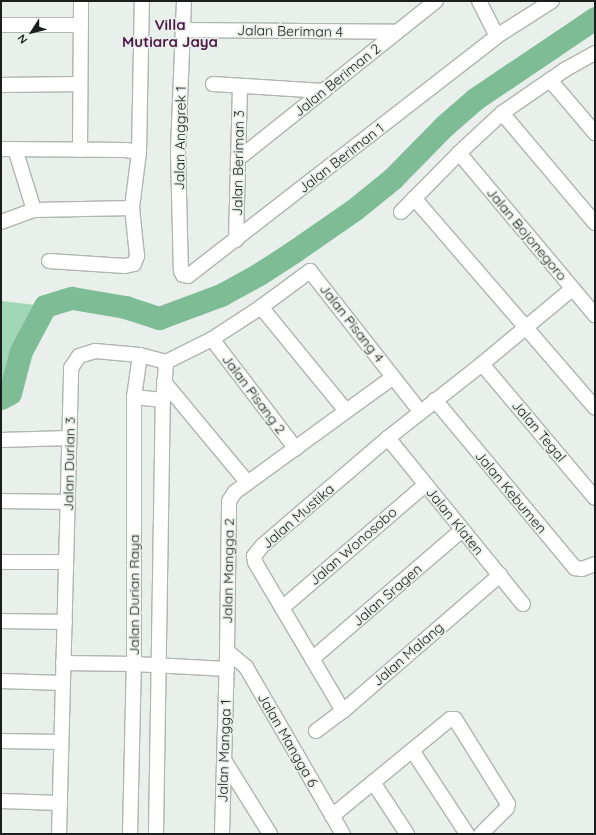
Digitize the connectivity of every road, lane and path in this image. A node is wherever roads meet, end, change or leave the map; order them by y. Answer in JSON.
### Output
{"nodes":[{"id":1,"x":81,"y":1,"type":"edge"},
{"id":2,"x":142,"y":1,"type":"edge"},
{"id":3,"x":184,"y":1,"type":"edge"},
{"id":4,"x":436,"y":1,"type":"edge"},
{"id":5,"x":479,"y":1,"type":"edge"},
{"id":6,"x":549,"y":2,"type":"edge"},
{"id":7,"x":1,"y":25,"type":"edge"},
{"id":8,"x":81,"y":25,"type":"junction"},
{"id":9,"x":183,"y":30,"type":"junction"},
{"id":10,"x":396,"y":32,"type":"junction"},
{"id":11,"x":497,"y":36,"type":"junction"},
{"id":12,"x":595,"y":53,"type":"edge"},
{"id":13,"x":550,"y":80,"type":"junction"},
{"id":14,"x":80,"y":84,"type":"junction"},
{"id":15,"x":213,"y":84,"type":"dead end"},
{"id":16,"x":1,"y":85,"type":"edge"},
{"id":17,"x":240,"y":86,"type":"junction"},
{"id":18,"x":324,"y":91,"type":"junction"},
{"id":19,"x":502,"y":113,"type":"junction"},
{"id":20,"x":595,"y":133,"type":"edge"},
{"id":21,"x":8,"y":149,"type":"edge"},
{"id":22,"x":80,"y":150,"type":"junction"},
{"id":23,"x":132,"y":151,"type":"junction"},
{"id":24,"x":459,"y":153,"type":"junction"},
{"id":25,"x":238,"y":159,"type":"junction"},
{"id":26,"x":414,"y":198,"type":"junction"},
{"id":27,"x":132,"y":208,"type":"junction"},
{"id":28,"x":34,"y":210,"type":"junction"},
{"id":29,"x":400,"y":212,"type":"dead end"},
{"id":30,"x":1,"y":222,"type":"edge"},
{"id":31,"x":595,"y":223,"type":"edge"},
{"id":32,"x":236,"y":240,"type":"junction"},
{"id":33,"x":49,"y":261,"type":"dead end"},
{"id":34,"x":183,"y":275,"type":"joint"},
{"id":35,"x":572,"y":289,"type":"junction"},
{"id":36,"x":261,"y":307,"type":"junction"},
{"id":37,"x":595,"y":315,"type":"edge"},
{"id":38,"x":526,"y":328,"type":"junction"},
{"id":39,"x":212,"y":339,"type":"junction"},
{"id":40,"x":140,"y":356,"type":"junction"},
{"id":41,"x":166,"y":362,"type":"junction"},
{"id":42,"x":482,"y":364,"type":"junction"},
{"id":43,"x":393,"y":377,"type":"junction"},
{"id":44,"x":164,"y":382,"type":"junction"},
{"id":45,"x":134,"y":397,"type":"junction"},
{"id":46,"x":163,"y":400,"type":"junction"},
{"id":47,"x":435,"y":400,"type":"junction"},
{"id":48,"x":415,"y":405,"type":"dead end"},
{"id":49,"x":595,"y":408,"type":"edge"},
{"id":50,"x":346,"y":410,"type":"junction"},
{"id":51,"x":69,"y":438,"type":"junction"},
{"id":52,"x":388,"y":438,"type":"junction"},
{"id":53,"x":1,"y":440,"type":"edge"},
{"id":54,"x":296,"y":449,"type":"junction"},
{"id":55,"x":248,"y":483,"type":"junction"},
{"id":56,"x":425,"y":485,"type":"junction"},
{"id":57,"x":595,"y":498,"type":"edge"},
{"id":58,"x":1,"y":501,"type":"edge"},
{"id":59,"x":68,"y":502,"type":"junction"},
{"id":60,"x":462,"y":530,"type":"junction"},
{"id":61,"x":1,"y":562,"type":"edge"},
{"id":62,"x":66,"y":562,"type":"junction"},
{"id":63,"x":595,"y":564,"type":"edge"},
{"id":64,"x":500,"y":575,"type":"junction"},
{"id":65,"x":523,"y":604,"type":"dead end"},
{"id":66,"x":282,"y":608,"type":"junction"},
{"id":67,"x":1,"y":621,"type":"edge"},
{"id":68,"x":65,"y":622,"type":"junction"},
{"id":69,"x":227,"y":651,"type":"junction"},
{"id":70,"x":312,"y":659,"type":"junction"},
{"id":71,"x":63,"y":663,"type":"junction"},
{"id":72,"x":134,"y":664,"type":"junction"},
{"id":73,"x":159,"y":665,"type":"junction"},
{"id":74,"x":227,"y":669,"type":"junction"},
{"id":75,"x":1,"y":681,"type":"edge"},
{"id":76,"x":63,"y":683,"type":"junction"},
{"id":77,"x":343,"y":711,"type":"junction"},
{"id":78,"x":316,"y":731,"type":"dead end"},
{"id":79,"x":1,"y":741,"type":"edge"},
{"id":80,"x":62,"y":742,"type":"junction"},
{"id":81,"x":412,"y":750,"type":"junction"},
{"id":82,"x":224,"y":760,"type":"junction"},
{"id":83,"x":373,"y":782,"type":"junction"},
{"id":84,"x":1,"y":801,"type":"edge"},
{"id":85,"x":60,"y":803,"type":"junction"},
{"id":86,"x":332,"y":816,"type":"junction"},
{"id":87,"x":59,"y":834,"type":"edge"},
{"id":88,"x":130,"y":834,"type":"edge"},
{"id":89,"x":156,"y":834,"type":"edge"},
{"id":90,"x":222,"y":834,"type":"edge"},
{"id":91,"x":270,"y":834,"type":"edge"},
{"id":92,"x":343,"y":834,"type":"edge"},
{"id":93,"x":407,"y":834,"type":"edge"},
{"id":94,"x":467,"y":834,"type":"edge"},
{"id":95,"x":481,"y":834,"type":"edge"}],
"edges":[{"from":1,"to":8,"type":"street"},
{"from":2,"to":23,"type":"street"},
{"from":3,"to":9,"type":"street","name":"Jalan Anggrek 1"},
{"from":4,"to":10,"type":"street","name":"Jalan Beriman 2"},
{"from":5,"to":11,"type":"street"},
{"from":6,"to":11,"type":"street","name":"Jalan Beriman 1"},
{"from":7,"to":8,"type":"street"},
{"from":8,"to":14,"type":"street"},
{"from":9,"to":10,"type":"street","name":"Jalan Beriman 4"},
{"from":9,"to":34,"type":"street","name":"Jalan Anggrek 1"},
{"from":10,"to":18,"type":"street","name":"Jalan Beriman 2"},
{"from":11,"to":32,"type":"street","name":"Jalan Beriman 1"},
{"from":12,"to":13,"type":"street"},
{"from":13,"to":19,"type":"street"},
{"from":13,"to":20,"type":"street"},
{"from":14,"to":16,"type":"street"},
{"from":14,"to":22,"type":"street"},
{"from":15,"to":17,"type":"street"},
{"from":17,"to":18,"type":"street"},
{"from":17,"to":25,"type":"street","name":"Jalan Beriman 3"},
{"from":18,"to":25,"type":"street","name":"Jalan Beriman 2"},
{"from":19,"to":24,"type":"street"},
{"from":19,"to":31,"type":"street"},
{"from":21,"to":22,"type":"street"},
{"from":21,"to":28,"type":"street"},
{"from":22,"to":23,"type":"street"},
{"from":23,"to":27,"type":"street"},
{"from":24,"to":26,"type":"street"},
{"from":24,"to":35,"type":"street","name":"Jalan Bojonegoro"},
{"from":25,"to":32,"type":"street","name":"Jalan Beriman 3"},
{"from":26,"to":29,"type":"street"},
{"from":26,"to":38,"type":"street"},
{"from":27,"to":28,"type":"street"},
{"from":27,"to":33,"type":"street"},
{"from":28,"to":30,"type":"street"},
{"from":32,"to":34,"type":"street","name":"Jalan Beriman 1"},
{"from":35,"to":37,"type":"street","name":"Jalan Bojonegoro"},
{"from":35,"to":38,"type":"street"},
{"from":36,"to":39,"type":"street"},
{"from":36,"to":43,"type":"street","name":"Jalan Pisang 4"},
{"from":36,"to":50,"type":"street"},
{"from":38,"to":42,"type":"street"},
{"from":38,"to":49,"type":"street"},
{"from":39,"to":41,"type":"street"},
{"from":39,"to":54,"type":"street","name":"Jalan Pisang 2"},
{"from":40,"to":41,"type":"street","name":"Jalan Durian 3"},
{"from":40,"to":45,"type":"street","name":"Jalan Durian Raya"},
{"from":40,"to":51,"type":"street","name":"Jalan Durian 3"},
{"from":41,"to":44,"type":"street","name":"Jalan Durian Raya"},
{"from":42,"to":47,"type":"street"},
{"from":42,"to":57,"type":"street","name":"Jalan Tegal"},
{"from":43,"to":48,"type":"street","name":"Jalan Pisang 4"},
{"from":43,"to":50,"type":"street","name":"Jalan Mangga 2"},
{"from":44,"to":46,"type":"street","name":"Jalan Durian Raya"},
{"from":44,"to":55,"type":"street"},
{"from":45,"to":46,"type":"street"},
{"from":45,"to":72,"type":"street","name":"Jalan Durian Raya"},
{"from":46,"to":73,"type":"street","name":"Jalan Durian Raya"},
{"from":47,"to":52,"type":"street"},
{"from":47,"to":63,"type":"street","name":"Jalan Kebumen"},
{"from":50,"to":54,"type":"street","name":"Jalan Mangga 2"},
{"from":51,"to":53,"type":"street"},
{"from":51,"to":59,"type":"street","name":"Jalan Durian 3"},
{"from":52,"to":56,"type":"street","name":"Jalan Klaten"},
{"from":52,"to":66,"type":"street","name":"Jalan Mustika"},
{"from":54,"to":55,"type":"street","name":"Jalan Mangga 2"},
{"from":55,"to":69,"type":"street","name":"Jalan Mangga 2"},
{"from":56,"to":60,"type":"street","name":"Jalan Klaten"},
{"from":56,"to":66,"type":"street","name":"Jalan Wonosobo"},
{"from":58,"to":59,"type":"street"},
{"from":59,"to":62,"type":"street","name":"Jalan Durian 3"},
{"from":60,"to":64,"type":"street","name":"Jalan Klaten"},
{"from":60,"to":70,"type":"street","name":"Jalan Sragen"},
{"from":61,"to":62,"type":"street"},
{"from":62,"to":68,"type":"street","name":"Jalan Durian 3"},
{"from":64,"to":65,"type":"street","name":"Jalan Klaten"},
{"from":64,"to":77,"type":"street","name":"Jalan Malang"},
{"from":66,"to":70,"type":"street"},
{"from":67,"to":68,"type":"street"},
{"from":68,"to":71,"type":"street","name":"Jalan Durian 3"},
{"from":69,"to":74,"type":"street","name":"Jalan Mangga 2"},
{"from":69,"to":86,"type":"street","name":"Jalan Mangga 6"},
{"from":70,"to":77,"type":"street"},
{"from":71,"to":72,"type":"street"},
{"from":71,"to":76,"type":"street","name":"Jalan Durian 3"},
{"from":72,"to":73,"type":"street"},
{"from":72,"to":88,"type":"street","name":"Jalan Durian Raya"},
{"from":73,"to":74,"type":"street"},
{"from":73,"to":89,"type":"street","name":"Jalan Durian Raya"},
{"from":74,"to":82,"type":"street","name":"Jalan Mangga 1"},
{"from":75,"to":76,"type":"street"},
{"from":76,"to":80,"type":"street","name":"Jalan Durian 3"},
{"from":77,"to":78,"type":"street","name":"Jalan Malang"},
{"from":79,"to":80,"type":"street"},
{"from":80,"to":85,"type":"street","name":"Jalan Durian 3"},
{"from":81,"to":83,"type":"street"},
{"from":81,"to":94,"type":"street"},
{"from":81,"to":95,"type":"street"},
{"from":82,"to":90,"type":"street","name":"Jalan Mangga 1"},
{"from":82,"to":91,"type":"street"},
{"from":83,"to":86,"type":"street"},
{"from":83,"to":93,"type":"street"},
{"from":84,"to":85,"type":"street"},
{"from":85,"to":87,"type":"street","name":"Jalan Durian 3"},
{"from":86,"to":92,"type":"street","name":"Jalan Mangga 6"}]}
